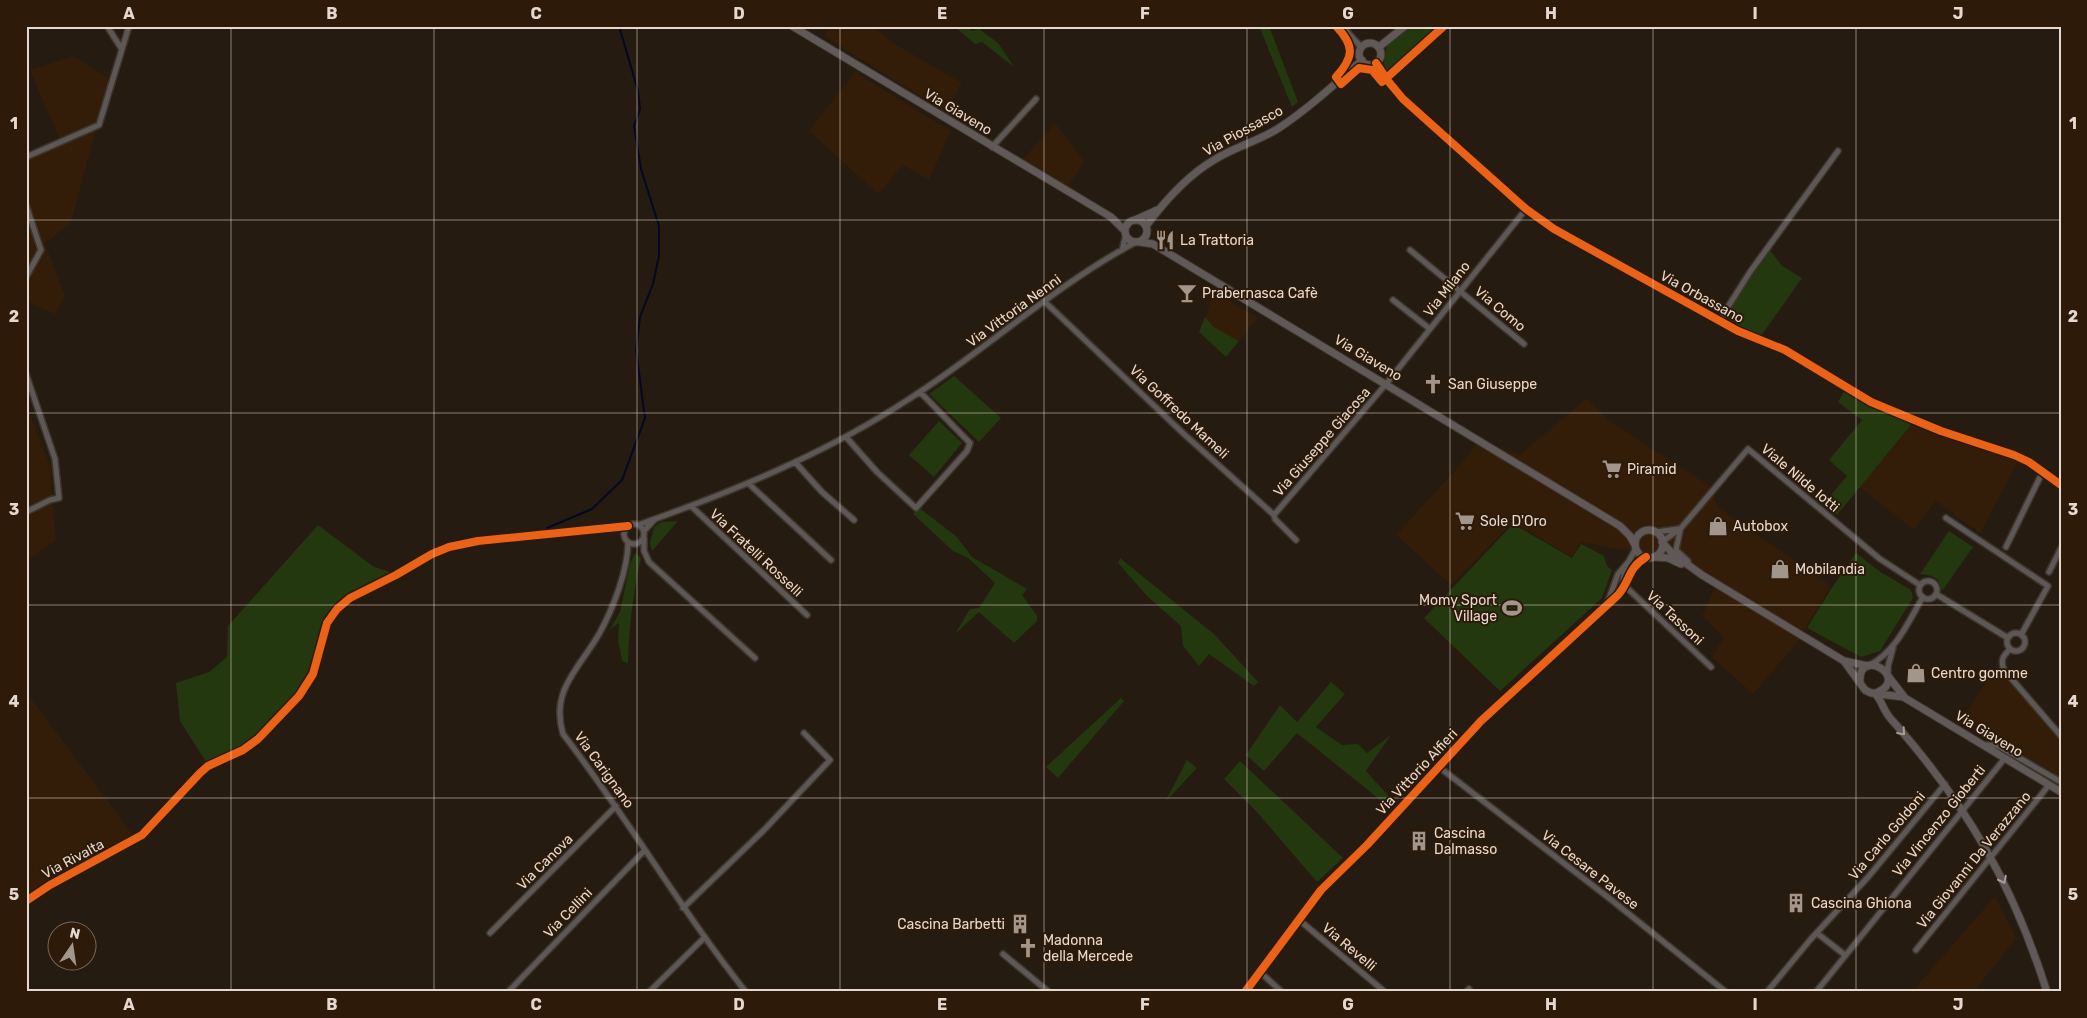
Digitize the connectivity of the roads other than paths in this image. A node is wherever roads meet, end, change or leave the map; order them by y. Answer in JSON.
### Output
{"nodes":[{"id":1,"x":107,"y":26,"type":"edge"},
{"id":2,"x":129,"y":26,"type":"edge"},
{"id":3,"x":792,"y":26,"type":"edge"},
{"id":4,"x":1342,"y":26,"type":"edge"},
{"id":5,"x":1405,"y":26,"type":"edge"},
{"id":6,"x":1361,"y":47,"type":"junction"},
{"id":7,"x":1379,"y":47,"type":"junction"},
{"id":8,"x":121,"y":48,"type":"junction"},
{"id":9,"x":1362,"y":60,"type":"junction"},
{"id":10,"x":1376,"y":63,"type":"junction"},
{"id":11,"x":1036,"y":99,"type":"dead end"},
{"id":12,"x":992,"y":147,"type":"junction"},
{"id":13,"x":1838,"y":152,"type":"dead end"},
{"id":14,"x":26,"y":156,"type":"edge"},
{"id":15,"x":26,"y":205,"type":"edge"},
{"id":16,"x":1161,"y":207,"type":"junction"},
{"id":17,"x":1526,"y":209,"type":"junction"},
{"id":18,"x":1111,"y":217,"type":"junction"},
{"id":19,"x":1132,"y":222,"type":"junction"},
{"id":20,"x":1147,"y":229,"type":"junction"},
{"id":21,"x":1126,"y":233,"type":"junction"},
{"id":22,"x":1138,"y":242,"type":"junction"},
{"id":23,"x":1153,"y":244,"type":"junction"},
{"id":24,"x":1122,"y":250,"type":"junction"},
{"id":25,"x":1410,"y":250,"type":"dead end"},
{"id":26,"x":26,"y":277,"type":"edge"},
{"id":27,"x":1460,"y":291,"type":"junction"},
{"id":28,"x":1393,"y":300,"type":"dead end"},
{"id":29,"x":1045,"y":302,"type":"junction"},
{"id":30,"x":1719,"y":321,"type":"junction"},
{"id":31,"x":1430,"y":329,"type":"junction"},
{"id":32,"x":1524,"y":344,"type":"dead end"},
{"id":33,"x":26,"y":374,"type":"edge"},
{"id":34,"x":1386,"y":384,"type":"junction"},
{"id":35,"x":920,"y":392,"type":"junction"},
{"id":36,"x":846,"y":437,"type":"junction"},
{"id":37,"x":794,"y":462,"type":"junction"},
{"id":38,"x":2043,"y":471,"type":"junction"},
{"id":39,"x":748,"y":483,"type":"junction"},
{"id":40,"x":2061,"y":485,"type":"edge"},
{"id":41,"x":691,"y":506,"type":"junction"},
{"id":42,"x":26,"y":512,"type":"edge"},
{"id":43,"x":1274,"y":515,"type":"junction"},
{"id":44,"x":1946,"y":518,"type":"dead end"},
{"id":45,"x":655,"y":519,"type":"junction"},
{"id":46,"x":854,"y":520,"type":"dead end"},
{"id":47,"x":638,"y":524,"type":"junction"},
{"id":48,"x":1620,"y":526,"type":"junction"},
{"id":49,"x":626,"y":528,"type":"junction"},
{"id":50,"x":1681,"y":528,"type":"junction"},
{"id":51,"x":644,"y":531,"type":"junction"},
{"id":52,"x":1645,"y":531,"type":"junction"},
{"id":53,"x":1656,"y":532,"type":"junction"},
{"id":54,"x":644,"y":538,"type":"junction"},
{"id":55,"x":1296,"y":540,"type":"dead end"},
{"id":56,"x":1662,"y":542,"type":"junction"},
{"id":57,"x":633,"y":544,"type":"junction"},
{"id":58,"x":1635,"y":546,"type":"junction"},
{"id":59,"x":2006,"y":546,"type":"dead end"},
{"id":60,"x":2061,"y":548,"type":"edge"},
{"id":61,"x":644,"y":551,"type":"junction"},
{"id":62,"x":1650,"y":557,"type":"junction"},
{"id":63,"x":831,"y":560,"type":"dead end"},
{"id":64,"x":1626,"y":565,"type":"junction"},
{"id":65,"x":2049,"y":572,"type":"dead end"},
{"id":66,"x":1701,"y":574,"type":"junction"},
{"id":67,"x":1920,"y":585,"type":"junction"},
{"id":68,"x":1625,"y":586,"type":"junction"},
{"id":69,"x":1936,"y":594,"type":"junction"},
{"id":70,"x":1923,"y":598,"type":"junction"},
{"id":71,"x":1606,"y":605,"type":"junction"},
{"id":72,"x":807,"y":615,"type":"dead end"},
{"id":73,"x":2021,"y":635,"type":"junction"},
{"id":74,"x":2008,"y":638,"type":"junction"},
{"id":75,"x":1894,"y":646,"type":"junction"},
{"id":76,"x":2010,"y":649,"type":"junction"},
{"id":77,"x":755,"y":658,"type":"dead end"},
{"id":78,"x":1844,"y":661,"type":"junction"},
{"id":79,"x":1868,"y":666,"type":"junction"},
{"id":80,"x":1711,"y":667,"type":"dead end"},
{"id":81,"x":1888,"y":676,"type":"junction"},
{"id":82,"x":1860,"y":682,"type":"junction"},
{"id":83,"x":1876,"y":693,"type":"junction"},
{"id":84,"x":1905,"y":698,"type":"junction"},
{"id":85,"x":804,"y":733,"type":"dead end"},
{"id":86,"x":2061,"y":736,"type":"edge"},
{"id":87,"x":1984,"y":745,"type":"junction"},
{"id":88,"x":2005,"y":758,"type":"junction"},
{"id":89,"x":1438,"y":767,"type":"junction"},
{"id":90,"x":2061,"y":782,"type":"edge"},
{"id":91,"x":1945,"y":784,"type":"junction"},
{"id":92,"x":2049,"y":785,"type":"junction"},
{"id":93,"x":2061,"y":792,"type":"edge"},
{"id":94,"x":616,"y":806,"type":"junction"},
{"id":95,"x":1963,"y":810,"type":"junction"},
{"id":96,"x":644,"y":851,"type":"junction"},
{"id":97,"x":1991,"y":857,"type":"junction"},
{"id":98,"x":26,"y":901,"type":"edge"},
{"id":99,"x":683,"y":908,"type":"junction"},
{"id":100,"x":1298,"y":919,"type":"junction"},
{"id":101,"x":490,"y":934,"type":"dead end"},
{"id":102,"x":1818,"y":934,"type":"junction"},
{"id":103,"x":705,"y":937,"type":"junction"},
{"id":104,"x":1916,"y":950,"type":"dead end"},
{"id":105,"x":1003,"y":954,"type":"dead end"},
{"id":106,"x":1845,"y":955,"type":"junction"},
{"id":107,"x":1260,"y":972,"type":"junction"},
{"id":108,"x":508,"y":992,"type":"edge"},
{"id":109,"x":649,"y":992,"type":"edge"},
{"id":110,"x":746,"y":992,"type":"edge"},
{"id":111,"x":1049,"y":992,"type":"edge"},
{"id":112,"x":1245,"y":992,"type":"edge"},
{"id":113,"x":1282,"y":992,"type":"edge"},
{"id":114,"x":1385,"y":992,"type":"edge"},
{"id":115,"x":1726,"y":992,"type":"edge"},
{"id":116,"x":1767,"y":992,"type":"edge"},
{"id":117,"x":1816,"y":992,"type":"edge"},
{"id":118,"x":2047,"y":992,"type":"edge"}],
"edges":[{"from":1,"to":8,"type":"street"},
{"from":2,"to":8,"type":"street"},
{"from":3,"to":12,"type":"main road","name":"Via Giaveno"},
{"from":4,"to":6,"type":"street"},
{"from":5,"to":7,"type":"main road"},
{"from":6,"to":7,"type":"main road"},
{"from":6,"to":9,"type":"main road"},
{"from":7,"to":10,"type":"main road"},
{"from":8,"to":14,"type":"street"},
{"from":9,"to":10,"type":"main road"},
{"from":9,"to":16,"type":"main road","name":"Via Piossasco"},
{"from":10,"to":17,"type":"street","name":"Via Orbassano"},
{"from":11,"to":12,"type":"street"},
{"from":12,"to":18,"type":"main road","name":"Via Giaveno"},
{"from":13,"to":30,"type":"street"},
{"from":15,"to":26,"type":"street"},
{"from":16,"to":19,"type":"main road","name":"Via Piossasco"},
{"from":16,"to":20,"type":"main road","name":"Via Piossasco"},
{"from":17,"to":27,"type":"street","name":"Via Milano"},
{"from":17,"to":30,"type":"street","name":"Via Orbassano"},
{"from":18,"to":19,"type":"main road","name":"Via Giaveno"},
{"from":18,"to":21,"type":"main road","name":"Via Giaveno"},
{"from":19,"to":20,"type":"main road","name":"Via Giaveno"},
{"from":19,"to":21,"type":"main road"},
{"from":20,"to":22,"type":"main road"},
{"from":20,"to":23,"type":"main road"},
{"from":21,"to":22,"type":"main road","name":"Via Giaveno"},
{"from":21,"to":24,"type":"street"},
{"from":22,"to":23,"type":"main road","name":"Via Giaveno"},
{"from":22,"to":24,"type":"street","name":"Via Vittoria Nenni"},
{"from":23,"to":34,"type":"main road","name":"Via Giaveno"},
{"from":24,"to":29,"type":"street","name":"Via Vittoria Nenni"},
{"from":25,"to":27,"type":"street","name":"Via Como"},
{"from":27,"to":31,"type":"street","name":"Via Milano"},
{"from":27,"to":32,"type":"street","name":"Via Como"},
{"from":28,"to":31,"type":"street"},
{"from":29,"to":35,"type":"street","name":"Via Vittoria Nenni"},
{"from":29,"to":43,"type":"street","name":"Via Goffredo Mameli"},
{"from":30,"to":38,"type":"street","name":"Via Orbassano"},
{"from":31,"to":34,"type":"street","name":"Via Milano"},
{"from":33,"to":42,"type":"street"},
{"from":34,"to":43,"type":"street","name":"Via Giuseppe Giacosa"},
{"from":34,"to":48,"type":"main road","name":"Via Giaveno"},
{"from":35,"to":36,"type":"street","name":"Via Vittoria Nenni"},
{"from":35,"to":36,"type":"street"},
{"from":36,"to":37,"type":"street","name":"Via Vittoria Nenni"},
{"from":37,"to":39,"type":"street","name":"Via Vittoria Nenni"},
{"from":37,"to":46,"type":"street"},
{"from":38,"to":40,"type":"street","name":"Via Orbassano"},
{"from":38,"to":59,"type":"street"},
{"from":39,"to":41,"type":"street","name":"Via Vittoria Nenni"},
{"from":39,"to":63,"type":"street"},
{"from":41,"to":45,"type":"street","name":"Via Vittoria Nenni"},
{"from":41,"to":72,"type":"street","name":"Via Fratelli Rosselli"},
{"from":43,"to":55,"type":"street","name":"Via Goffredo Mameli"},
{"from":44,"to":73,"type":"street"},
{"from":45,"to":47,"type":"street","name":"Via Vittoria Nenni"},
{"from":45,"to":51,"type":"street","name":"Via Vittoria Nenni"},
{"from":47,"to":49,"type":"street"},
{"from":47,"to":51,"type":"street"},
{"from":48,"to":52,"type":"main road","name":"Via Giaveno"},
{"from":48,"to":58,"type":"main road","name":"Via Giaveno"},
{"from":49,"to":57,"type":"street"},
{"from":49,"to":98,"type":"main road","name":"Via Rivalta"},
{"from":50,"to":53,"type":"street"},
{"from":50,"to":56,"type":"street"},
{"from":50,"to":66,"type":"street","name":"Via Giaveno"},
{"from":50,"to":67,"type":"street","name":"Viale Nilde Iotti"},
{"from":51,"to":54,"type":"street"},
{"from":52,"to":53,"type":"main road","name":"Via Giaveno"},
{"from":52,"to":58,"type":"main road"},
{"from":53,"to":56,"type":"main road","name":"Via Giaveno"},
{"from":54,"to":57,"type":"street"},
{"from":54,"to":61,"type":"street"},
{"from":56,"to":62,"type":"main road"},
{"from":56,"to":66,"type":"main road","name":"Via Giaveno"},
{"from":57,"to":61,"type":"street"},
{"from":57,"to":94,"type":"street","name":"Via Carignano"},
{"from":58,"to":62,"type":"main road","name":"Via Giaveno"},
{"from":58,"to":64,"type":"street","name":"Via Vittorio Alfieri"},
{"from":60,"to":65,"type":"street"},
{"from":61,"to":77,"type":"street"},
{"from":62,"to":66,"type":"main road","name":"Via Giaveno"},
{"from":62,"to":68,"type":"street","name":"Via Vittorio Alfieri"},
{"from":64,"to":68,"type":"street","name":"Via Vittorio Alfieri"},
{"from":64,"to":71,"type":"street","name":"Via Vittorio Alfieri"},
{"from":66,"to":78,"type":"main road","name":"Via Giaveno"},
{"from":67,"to":69,"type":"street","name":"Viale Nilde Iotti"},
{"from":67,"to":70,"type":"street"},
{"from":68,"to":71,"type":"street","name":"Via Vittorio Alfieri"},
{"from":68,"to":80,"type":"street","name":"Via Tassoni"},
{"from":69,"to":70,"type":"street"},
{"from":69,"to":74,"type":"street","name":"Viale Nilde Iotti"},
{"from":70,"to":75,"type":"street"},
{"from":71,"to":89,"type":"street","name":"Via Vittorio Alfieri"},
{"from":73,"to":74,"type":"street"},
{"from":73,"to":76,"type":"street"},
{"from":74,"to":76,"type":"street"},
{"from":75,"to":79,"type":"street"},
{"from":75,"to":81,"type":"street"},
{"from":76,"to":86,"type":"street"},
{"from":78,"to":79,"type":"main road","name":"Via Giaveno"},
{"from":78,"to":82,"type":"main road","name":"Via Giaveno"},
{"from":79,"to":81,"type":"main road","name":"Via Giaveno"},
{"from":79,"to":82,"type":"main road"},
{"from":81,"to":83,"type":"main road"},
{"from":81,"to":84,"type":"main road","name":"Via Giaveno"},
{"from":82,"to":83,"type":"main road","name":"Via Giaveno"},
{"from":83,"to":84,"type":"main road","name":"Via Giaveno"},
{"from":83,"to":91,"type":"main road","one_way":true},
{"from":84,"to":87,"type":"main road","name":"Via Giaveno"},
{"from":85,"to":99,"type":"street"},
{"from":87,"to":88,"type":"main road","name":"Via Giaveno"},
{"from":87,"to":90,"type":"street"},
{"from":88,"to":92,"type":"main road","name":"Via Giaveno"},
{"from":88,"to":95,"type":"street","name":"Via Vincenzo Gioberti"},
{"from":89,"to":100,"type":"street","name":"Via Vittorio Alfieri"},
{"from":89,"to":115,"type":"street","name":"Via Cesare Pavese"},
{"from":91,"to":95,"type":"main road"},
{"from":91,"to":102,"type":"street","name":"Via Carlo Goldoni"},
{"from":92,"to":93,"type":"main road","name":"Via Giaveno"},
{"from":92,"to":97,"type":"street","name":"Via Giovanni Da Verazzano"},
{"from":94,"to":96,"type":"street","name":"Via Carignano"},
{"from":94,"to":101,"type":"street","name":"Via Canova"},
{"from":95,"to":97,"type":"main road"},
{"from":95,"to":106,"type":"street","name":"Via Vincenzo Gioberti"},
{"from":96,"to":99,"type":"street","name":"Via Carignano"},
{"from":96,"to":108,"type":"street","name":"Via Cellini"},
{"from":97,"to":104,"type":"street","name":"Via Giovanni Da Verazzano"},
{"from":97,"to":118,"type":"main road","one_way":true},
{"from":99,"to":103,"type":"street","name":"Via Carignano"},
{"from":100,"to":107,"type":"street","name":"Via Vittorio Alfieri"},
{"from":100,"to":114,"type":"street","name":"Via Revelli"},
{"from":102,"to":106,"type":"street"},
{"from":102,"to":116,"type":"street","name":"Via Carlo Goldoni"},
{"from":103,"to":109,"type":"street"},
{"from":103,"to":110,"type":"street","name":"Via Carignano"},
{"from":105,"to":111,"type":"street"},
{"from":106,"to":117,"type":"street","name":"Via Vincenzo Gioberti"},
{"from":107,"to":112,"type":"street","name":"Via Vittorio Alfieri"},
{"from":107,"to":113,"type":"street"}]}
